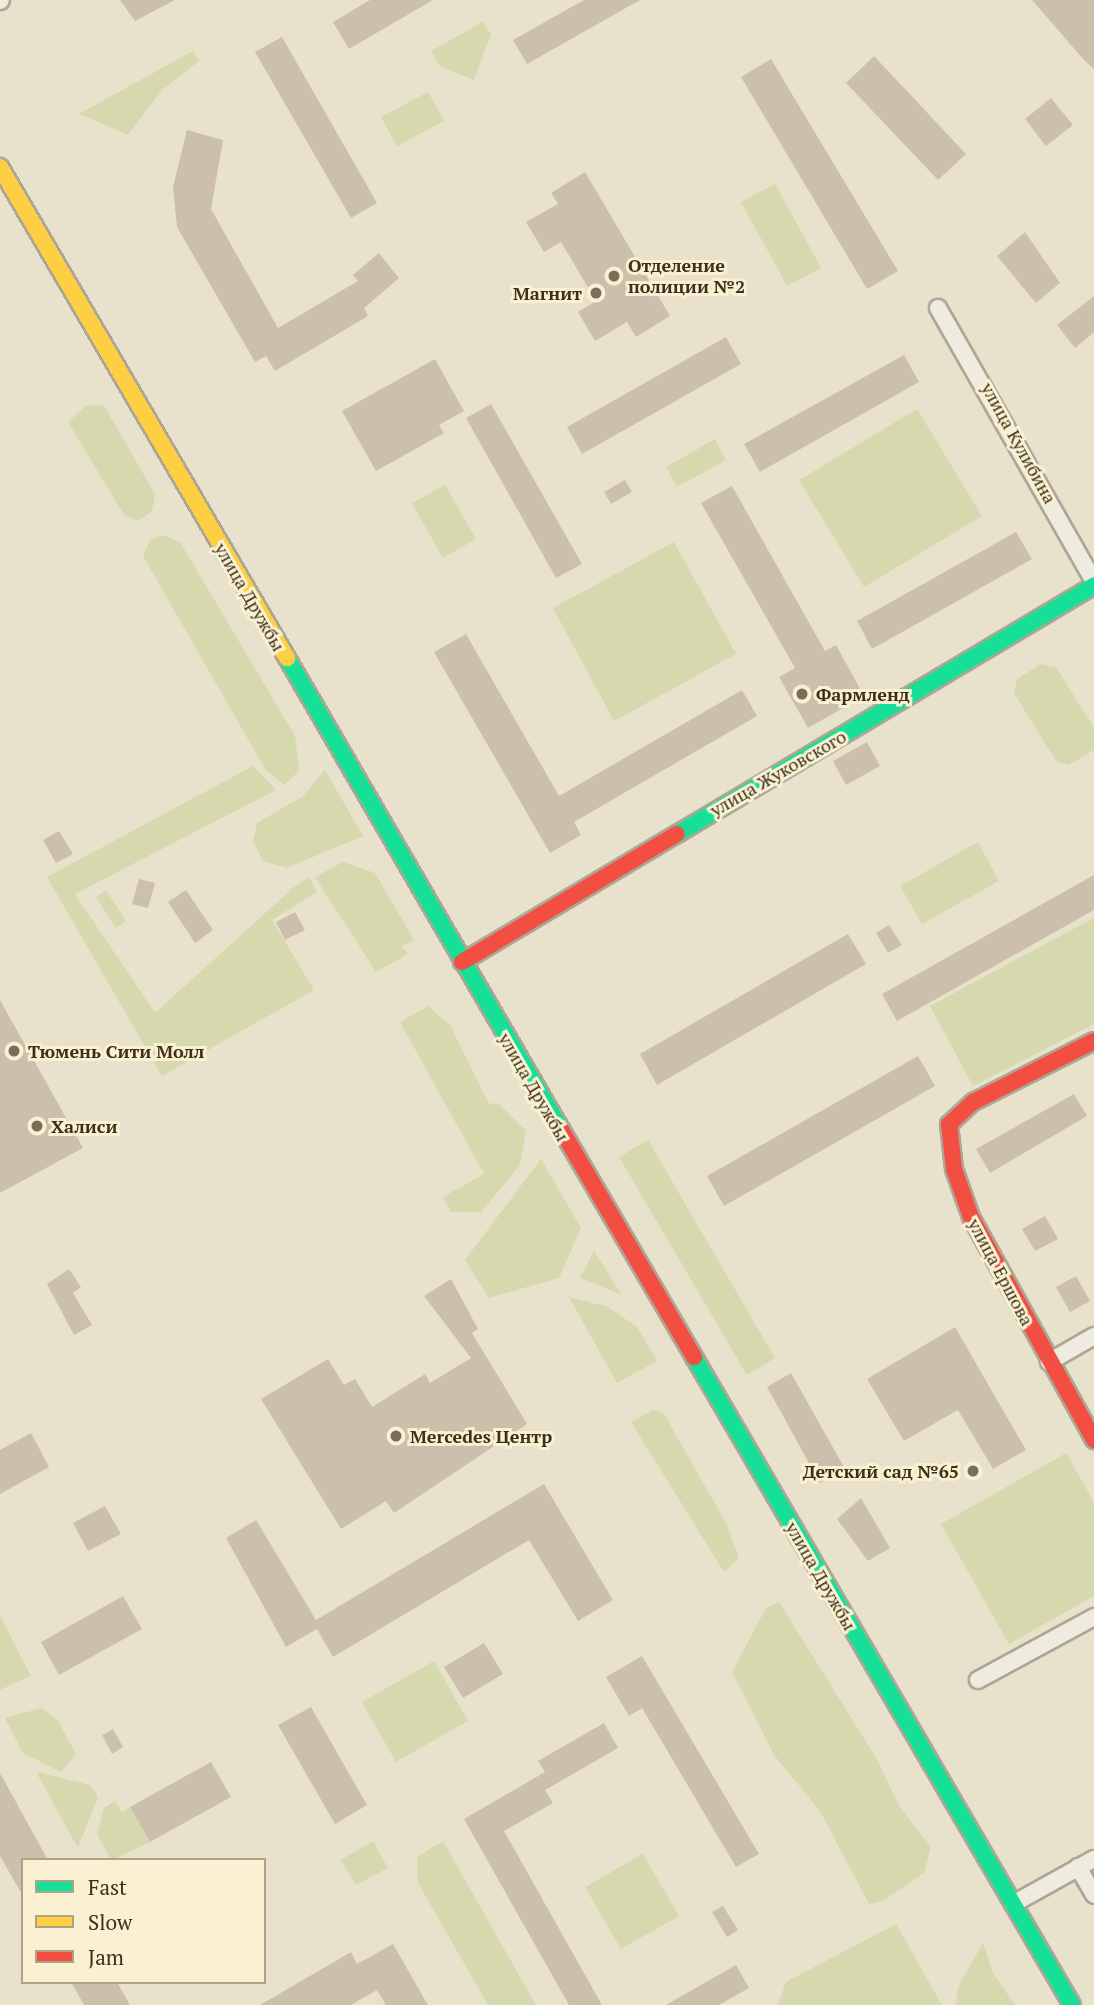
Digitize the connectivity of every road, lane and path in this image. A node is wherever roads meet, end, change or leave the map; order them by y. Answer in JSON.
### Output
{"nodes":[{"id":1,"x":0,"y":167,"type":"edge"},
{"id":2,"x":938,"y":308,"type":"dead end"},
{"id":3,"x":1094,"y":584,"type":"edge"},
{"id":4,"x":462,"y":962,"type":"junction"},
{"id":5,"x":1094,"y":1041,"type":"edge"},
{"id":6,"x":1094,"y":1336,"type":"edge"},
{"id":7,"x":1049,"y":1362,"type":"junction"},
{"id":8,"x":1094,"y":1440,"type":"edge"},
{"id":9,"x":1094,"y":1617,"type":"edge"},
{"id":10,"x":978,"y":1680,"type":"dead end"},
{"id":11,"x":1094,"y":1858,"type":"edge"},
{"id":12,"x":1078,"y":1867,"type":"junction"},
{"id":13,"x":1094,"y":1895,"type":"edge"},
{"id":14,"x":1013,"y":1904,"type":"junction"},
{"id":15,"x":1072,"y":2005,"type":"edge"}],
"edges":[{"from":1,"to":4,"type":"main road","name":"улица Дружбы"},
{"from":2,"to":3,"type":"street","name":"улица Кулибина"},
{"from":3,"to":4,"type":"main road","name":"улица Жуковского"},
{"from":4,"to":14,"type":"main road","name":"улица Дружбы"},
{"from":5,"to":7,"type":"main road","name":"улица Ершова"},
{"from":6,"to":7,"type":"street"},
{"from":7,"to":8,"type":"main road","name":"улица Ершова"},
{"from":9,"to":10,"type":"street"},
{"from":11,"to":12,"type":"street"},
{"from":12,"to":13,"type":"street"},
{"from":12,"to":14,"type":"street"},
{"from":14,"to":15,"type":"main road","name":"улица Дружбы"}]}
